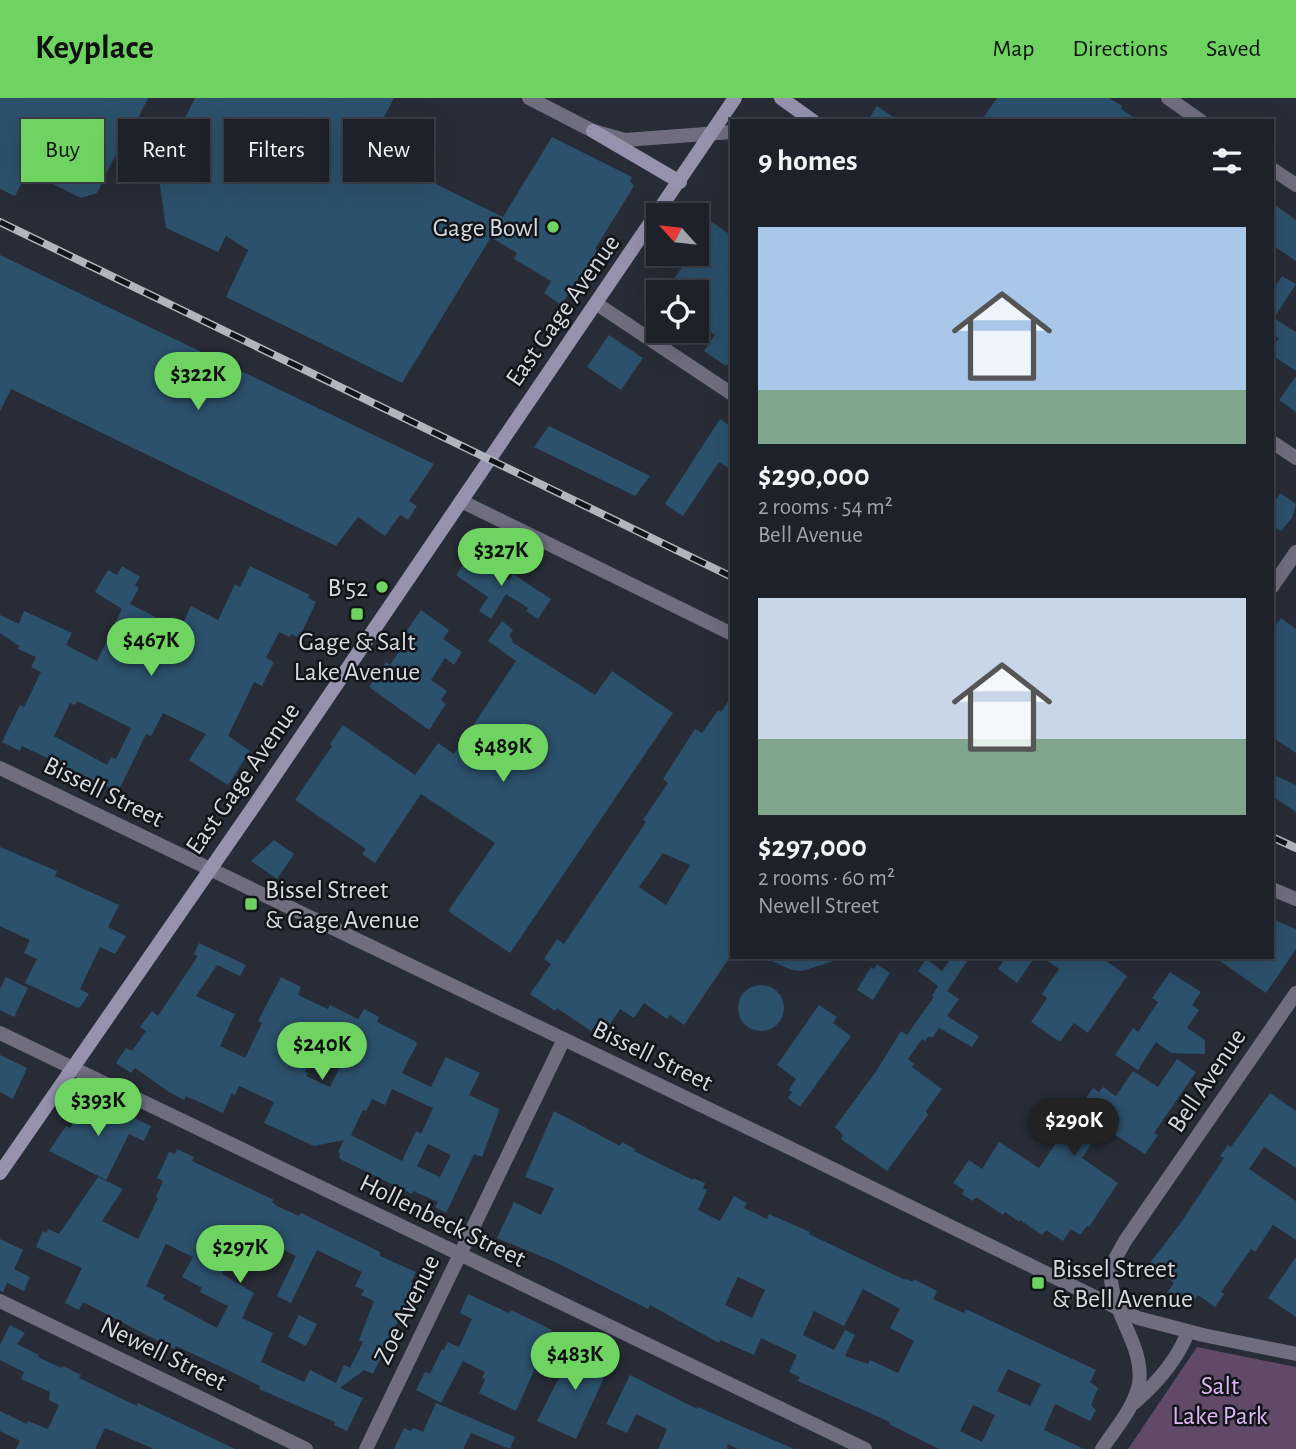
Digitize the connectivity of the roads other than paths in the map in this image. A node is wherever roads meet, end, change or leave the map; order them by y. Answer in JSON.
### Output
{"nodes":[{"id":1,"x":529,"y":98,"type":"edge"},
{"id":2,"x":735,"y":98,"type":"edge"},
{"id":3,"x":781,"y":98,"type":"edge"},
{"id":4,"x":1168,"y":98,"type":"edge"},
{"id":5,"x":810,"y":119,"type":"edge"},
{"id":6,"x":1198,"y":119,"type":"edge"},
{"id":7,"x":593,"y":131,"type":"junction"},
{"id":8,"x":730,"y":132,"type":"edge"},
{"id":9,"x":711,"y":134,"type":"junction"},
{"id":10,"x":1274,"y":170,"type":"edge"},
{"id":11,"x":680,"y":182,"type":"junction"},
{"id":12,"x":1296,"y":185,"type":"edge"},
{"id":13,"x":597,"y":304,"type":"junction"},
{"id":14,"x":730,"y":393,"type":"edge"},
{"id":15,"x":1274,"y":443,"type":"edge"},
{"id":16,"x":1296,"y":458,"type":"edge"},
{"id":17,"x":461,"y":501,"type":"junction"},
{"id":18,"x":1296,"y":552,"type":"edge"},
{"id":19,"x":1274,"y":584,"type":"edge"},
{"id":20,"x":730,"y":633,"type":"edge"},
{"id":21,"x":0,"y":768,"type":"edge"},
{"id":22,"x":209,"y":869,"type":"junction"},
{"id":23,"x":1274,"y":890,"type":"edge"},
{"id":24,"x":1296,"y":899,"type":"edge"},
{"id":25,"x":1296,"y":993,"type":"edge"},
{"id":26,"x":0,"y":1033,"type":"edge"},
{"id":27,"x":564,"y":1039,"type":"junction"},
{"id":28,"x":73,"y":1068,"type":"junction"},
{"id":29,"x":0,"y":1173,"type":"edge"},
{"id":30,"x":460,"y":1255,"type":"junction"},
{"id":31,"x":0,"y":1301,"type":"edge"},
{"id":32,"x":1117,"y":1307,"type":"junction"},
{"id":33,"x":1188,"y":1332,"type":"junction"},
{"id":34,"x":1296,"y":1354,"type":"edge"},
{"id":35,"x":1130,"y":1407,"type":"junction"},
{"id":36,"x":306,"y":1449,"type":"edge"},
{"id":37,"x":366,"y":1449,"type":"edge"},
{"id":38,"x":865,"y":1449,"type":"edge"},
{"id":39,"x":1102,"y":1449,"type":"edge"}],
"edges":[{"from":1,"to":7,"type":"street"},
{"from":2,"to":9,"type":"main road","name":"East Gage Avenue"},
{"from":3,"to":5,"type":"main road"},
{"from":4,"to":6,"type":"street"},
{"from":7,"to":9,"type":"street"},
{"from":7,"to":11,"type":"main road"},
{"from":8,"to":9,"type":"street"},
{"from":9,"to":11,"type":"main road","name":"East Gage Avenue"},
{"from":10,"to":12,"type":"street"},
{"from":11,"to":13,"type":"main road","name":"East Gage Avenue"},
{"from":13,"to":14,"type":"street"},
{"from":13,"to":17,"type":"main road","name":"East Gage Avenue"},
{"from":15,"to":16,"type":"street"},
{"from":17,"to":20,"type":"street"},
{"from":17,"to":22,"type":"main road","name":"East Gage Avenue"},
{"from":18,"to":19,"type":"street"},
{"from":21,"to":22,"type":"street","name":"Bissell Street"},
{"from":22,"to":27,"type":"street","name":"Bissell Street"},
{"from":22,"to":28,"type":"main road","name":"East Gage Avenue"},
{"from":23,"to":24,"type":"street"},
{"from":25,"to":32,"type":"street","name":"Bell Avenue"},
{"from":26,"to":28,"type":"street","name":"Hollenbeck Street"},
{"from":27,"to":30,"type":"street","name":"Zoe Avenue"},
{"from":27,"to":32,"type":"street","name":"Bissell Street"},
{"from":28,"to":29,"type":"main road","name":"East Gage Avenue"},
{"from":28,"to":30,"type":"street","name":"Hollenbeck Street"},
{"from":30,"to":37,"type":"street","name":"Zoe Avenue"},
{"from":30,"to":38,"type":"street","name":"Hollenbeck Street"},
{"from":31,"to":36,"type":"street","name":"Newell Street"},
{"from":32,"to":33,"type":"street","name":"Bissell Street"},
{"from":32,"to":35,"type":"street","name":"Bell Avenue"},
{"from":33,"to":34,"type":"street","name":"Bissell Street"},
{"from":33,"to":35,"type":"street"},
{"from":35,"to":39,"type":"street"}]}
